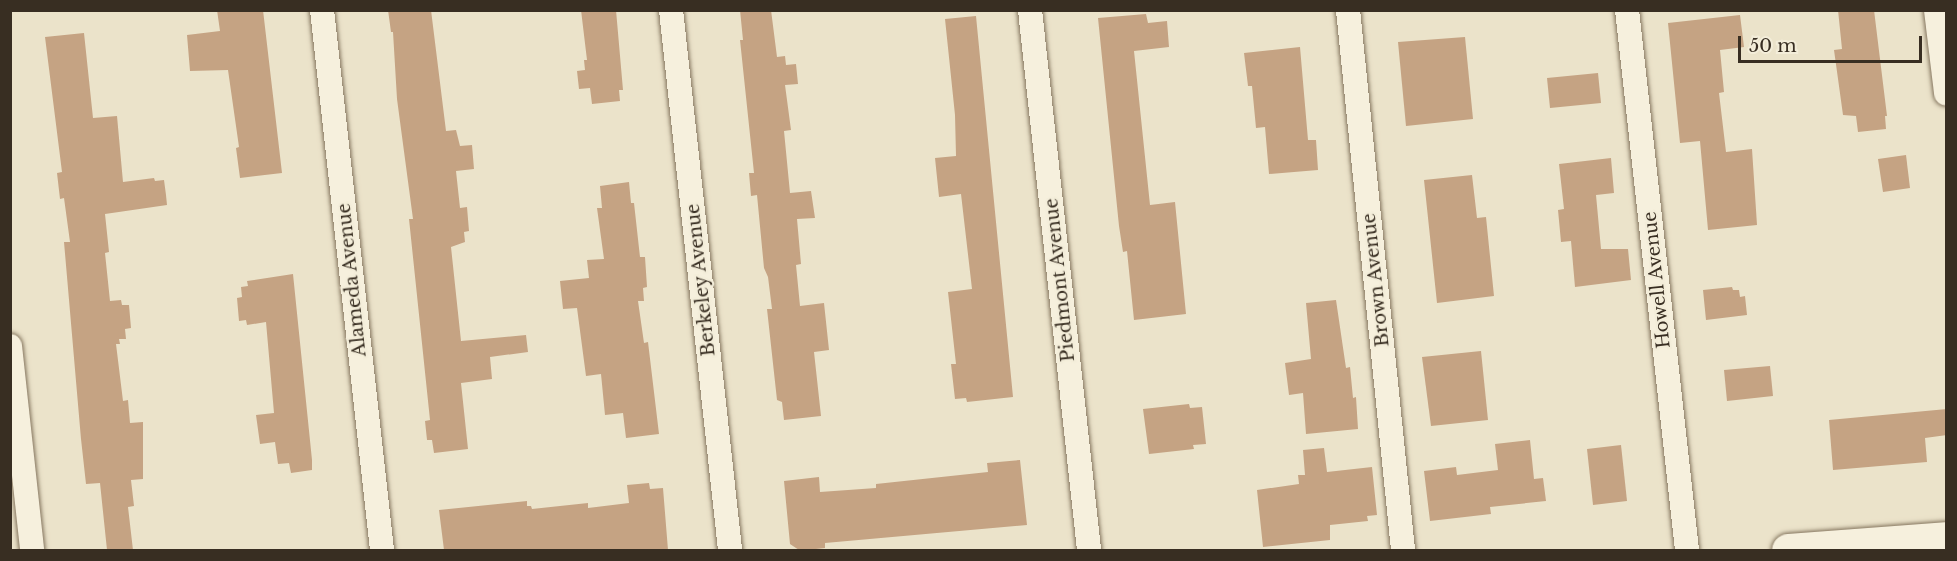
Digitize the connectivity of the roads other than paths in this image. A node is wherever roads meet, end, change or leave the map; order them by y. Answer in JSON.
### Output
{"nodes":[{"id":1,"x":322,"y":10,"type":"edge"},
{"id":2,"x":671,"y":10,"type":"edge"},
{"id":3,"x":1030,"y":10,"type":"edge"},
{"id":4,"x":1348,"y":10,"type":"edge"},
{"id":5,"x":1627,"y":10,"type":"edge"},
{"id":6,"x":1936,"y":10,"type":"edge"},
{"id":7,"x":1947,"y":93,"type":"edge"},
{"id":8,"x":10,"y":346,"type":"edge"},
{"id":9,"x":1947,"y":538,"type":"edge"},
{"id":10,"x":32,"y":550,"type":"edge"},
{"id":11,"x":382,"y":550,"type":"edge"},
{"id":12,"x":730,"y":550,"type":"edge"},
{"id":13,"x":1089,"y":550,"type":"edge"},
{"id":14,"x":1403,"y":550,"type":"edge"},
{"id":15,"x":1687,"y":550,"type":"edge"},
{"id":16,"x":1788,"y":550,"type":"edge"}],
"edges":[{"from":1,"to":11,"type":"street","name":"Alameda Avenue"},
{"from":2,"to":12,"type":"street","name":"Berkeley Avenue"},
{"from":3,"to":13,"type":"street","name":"Piedmont Avenue"},
{"from":4,"to":14,"type":"street","name":"Brown Avenue"},
{"from":5,"to":15,"type":"street","name":"Howell Avenue"},
{"from":6,"to":7,"type":"street"},
{"from":8,"to":10,"type":"street"},
{"from":9,"to":16,"type":"street"}]}
